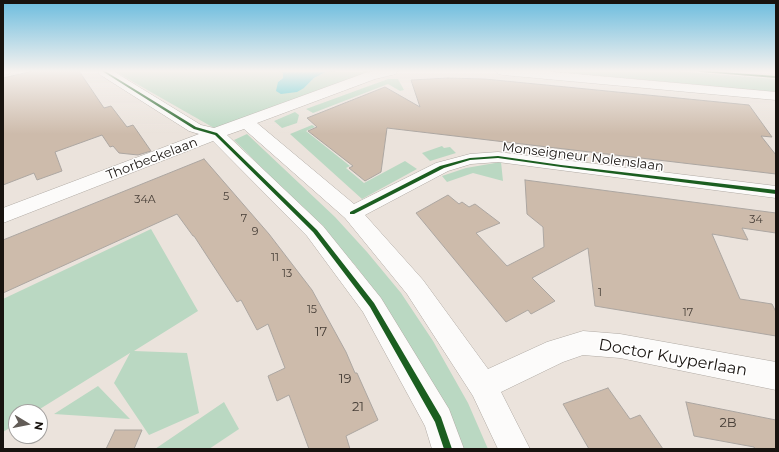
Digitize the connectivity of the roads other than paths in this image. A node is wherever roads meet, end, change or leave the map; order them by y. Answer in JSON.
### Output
{"nodes":[{"id":1,"x":139,"y":92,"type":"edge"},
{"id":2,"x":328,"y":92,"type":"edge"},
{"id":3,"x":735,"y":92,"type":"edge"},
{"id":4,"x":776,"y":96,"type":"edge"},
{"id":5,"x":247,"y":123,"type":"junction"},
{"id":6,"x":216,"y":134,"type":"junction"},
{"id":7,"x":776,"y":192,"type":"edge"},
{"id":8,"x":352,"y":213,"type":"junction"},
{"id":9,"x":3,"y":216,"type":"edge"},
{"id":10,"x":776,"y":376,"type":"edge"},
{"id":11,"x":483,"y":386,"type":"junction"},
{"id":12,"x":448,"y":449,"type":"edge"},
{"id":13,"x":514,"y":449,"type":"edge"}],
"edges":[{"from":1,"to":6,"type":"street"},
{"from":2,"to":5,"type":"street","name":"Thorbeckelaan"},
{"from":3,"to":4,"type":"street"},
{"from":5,"to":6,"type":"street","name":"Thorbeckelaan"},
{"from":5,"to":8,"type":"street"},
{"from":6,"to":9,"type":"street","name":"Thorbeckelaan"},
{"from":6,"to":12,"type":"street"},
{"from":7,"to":8,"type":"street","name":"Monseigneur Nolenslaan"},
{"from":8,"to":11,"type":"street"},
{"from":10,"to":11,"type":"street","name":"Doctor Kuyperlaan"},
{"from":11,"to":13,"type":"street"}]}
